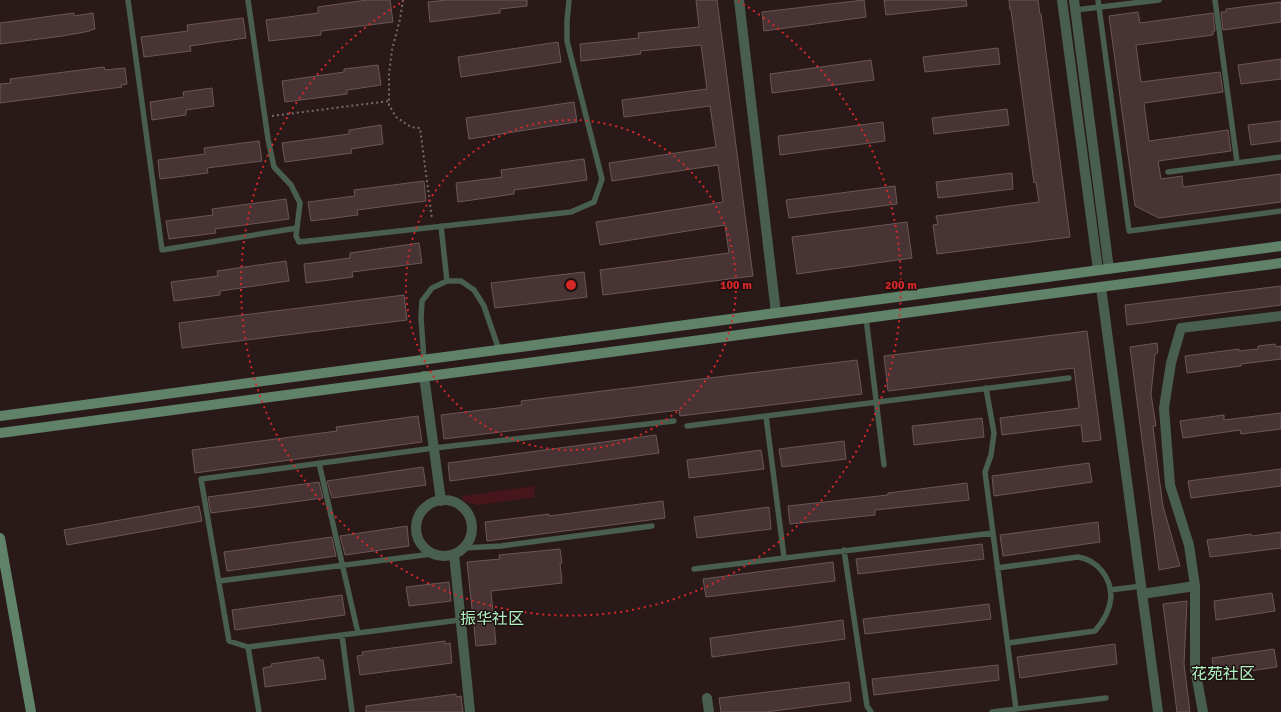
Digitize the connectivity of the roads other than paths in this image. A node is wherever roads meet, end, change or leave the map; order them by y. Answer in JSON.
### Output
{"nodes":[{"id":1,"x":128,"y":0,"type":"edge"},
{"id":2,"x":248,"y":0,"type":"edge"},
{"id":3,"x":569,"y":0,"type":"edge"},
{"id":4,"x":739,"y":0,"type":"edge"},
{"id":5,"x":1062,"y":0,"type":"edge"},
{"id":6,"x":1098,"y":0,"type":"edge"},
{"id":7,"x":1158,"y":0,"type":"edge"},
{"id":8,"x":1215,"y":0,"type":"edge"},
{"id":9,"x":1074,"y":5,"type":"edge"},
{"id":10,"x":1099,"y":7,"type":"junction"},
{"id":11,"x":1281,"y":157,"type":"edge"},
{"id":12,"x":1237,"y":162,"type":"junction"},
{"id":13,"x":1168,"y":172,"type":"dead end"},
{"id":14,"x":1281,"y":211,"type":"edge"},
{"id":15,"x":440,"y":226,"type":"junction"},
{"id":16,"x":297,"y":228,"type":"junction"},
{"id":17,"x":1281,"y":246,"type":"edge"},
{"id":18,"x":1281,"y":263,"type":"edge"},
{"id":19,"x":1109,"y":269,"type":"junction"},
{"id":20,"x":1098,"y":270,"type":"junction"},
{"id":21,"x":446,"y":281,"type":"junction"},
{"id":22,"x":1101,"y":286,"type":"junction"},
{"id":23,"x":776,"y":313,"type":"junction"},
{"id":24,"x":1281,"y":316,"type":"edge"},
{"id":25,"x":866,"y":318,"type":"junction"},
{"id":26,"x":499,"y":350,"type":"junction"},
{"id":27,"x":424,"y":360,"type":"junction"},
{"id":28,"x":424,"y":376,"type":"junction"},
{"id":29,"x":1069,"y":378,"type":"dead end"},
{"id":30,"x":986,"y":388,"type":"junction"},
{"id":31,"x":876,"y":402,"type":"junction"},
{"id":32,"x":0,"y":416,"type":"edge"},
{"id":33,"x":766,"y":416,"type":"junction"},
{"id":34,"x":674,"y":421,"type":"dead end"},
{"id":35,"x":687,"y":426,"type":"dead end"},
{"id":36,"x":0,"y":433,"type":"edge"},
{"id":37,"x":434,"y":448,"type":"junction"},
{"id":38,"x":319,"y":463,"type":"junction"},
{"id":39,"x":884,"y":465,"type":"dead end"},
{"id":40,"x":442,"y":501,"type":"junction"},
{"id":41,"x":652,"y":526,"type":"dead end"},
{"id":42,"x":993,"y":533,"type":"junction"},
{"id":43,"x":0,"y":538,"type":"edge"},
{"id":44,"x":463,"y":548,"type":"junction"},
{"id":45,"x":844,"y":550,"type":"junction"},
{"id":46,"x":432,"y":554,"type":"junction"},
{"id":47,"x":454,"y":554,"type":"junction"},
{"id":48,"x":784,"y":557,"type":"junction"},
{"id":49,"x":342,"y":565,"type":"junction"},
{"id":50,"x":694,"y":568,"type":"dead end"},
{"id":51,"x":997,"y":568,"type":"junction"},
{"id":52,"x":219,"y":581,"type":"junction"},
{"id":53,"x":1195,"y":586,"type":"junction"},
{"id":54,"x":1110,"y":590,"type":"junction"},
{"id":55,"x":1142,"y":590,"type":"junction"},
{"id":56,"x":460,"y":620,"type":"junction"},
{"id":57,"x":358,"y":633,"type":"junction"},
{"id":58,"x":342,"y":635,"type":"junction"},
{"id":59,"x":1008,"y":643,"type":"junction"},
{"id":60,"x":248,"y":648,"type":"junction"},
{"id":61,"x":707,"y":698,"type":"dead end"},
{"id":62,"x":1106,"y":698,"type":"dead end"},
{"id":63,"x":1016,"y":709,"type":"junction"},
{"id":64,"x":31,"y":712,"type":"edge"},
{"id":65,"x":259,"y":712,"type":"edge"},
{"id":66,"x":352,"y":712,"type":"edge"},
{"id":67,"x":470,"y":712,"type":"edge"},
{"id":68,"x":709,"y":712,"type":"edge"},
{"id":69,"x":871,"y":712,"type":"edge"},
{"id":70,"x":992,"y":712,"type":"edge"},
{"id":71,"x":1158,"y":712,"type":"edge"},
{"id":72,"x":1203,"y":712,"type":"edge"}],
"edges":[{"from":1,"to":16,"type":"lane"},
{"from":2,"to":16,"type":"lane"},
{"from":3,"to":15,"type":"lane"},
{"from":4,"to":23,"type":"street"},
{"from":5,"to":20,"type":"street"},
{"from":6,"to":10,"type":"lane"},
{"from":7,"to":10,"type":"lane"},
{"from":8,"to":12,"type":"lane"},
{"from":9,"to":10,"type":"lane"},
{"from":9,"to":19,"type":"street"},
{"from":10,"to":14,"type":"lane"},
{"from":11,"to":12,"type":"lane"},
{"from":12,"to":13,"type":"lane"},
{"from":15,"to":16,"type":"lane"},
{"from":15,"to":21,"type":"lane"},
{"from":17,"to":19,"type":"main road"},
{"from":18,"to":22,"type":"main road"},
{"from":19,"to":20,"type":"main road"},
{"from":20,"to":23,"type":"main road"},
{"from":21,"to":26,"type":"lane"},
{"from":21,"to":27,"type":"lane"},
{"from":22,"to":25,"type":"main road"},
{"from":22,"to":55,"type":"street"},
{"from":23,"to":26,"type":"main road"},
{"from":24,"to":53,"type":"street"},
{"from":25,"to":28,"type":"main road"},
{"from":25,"to":31,"type":"lane"},
{"from":26,"to":27,"type":"main road"},
{"from":27,"to":32,"type":"main road"},
{"from":28,"to":36,"type":"main road"},
{"from":28,"to":37,"type":"street"},
{"from":29,"to":30,"type":"lane"},
{"from":30,"to":31,"type":"lane"},
{"from":30,"to":42,"type":"lane"},
{"from":31,"to":33,"type":"lane"},
{"from":31,"to":39,"type":"lane"},
{"from":33,"to":35,"type":"lane"},
{"from":33,"to":48,"type":"lane"},
{"from":34,"to":37,"type":"lane"},
{"from":37,"to":38,"type":"lane"},
{"from":37,"to":40,"type":"street"},
{"from":38,"to":49,"type":"lane"},
{"from":38,"to":52,"type":"lane"},
{"from":40,"to":44,"type":"street"},
{"from":40,"to":46,"type":"street"},
{"from":41,"to":44,"type":"lane"},
{"from":42,"to":45,"type":"lane"},
{"from":42,"to":51,"type":"lane"},
{"from":43,"to":64,"type":"main road"},
{"from":44,"to":47,"type":"street"},
{"from":45,"to":48,"type":"lane"},
{"from":45,"to":69,"type":"lane"},
{"from":46,"to":47,"type":"street"},
{"from":46,"to":49,"type":"lane"},
{"from":47,"to":56,"type":"street"},
{"from":48,"to":50,"type":"lane"},
{"from":49,"to":52,"type":"lane"},
{"from":49,"to":57,"type":"lane"},
{"from":51,"to":54,"type":"lane"},
{"from":51,"to":59,"type":"lane"},
{"from":52,"to":60,"type":"lane"},
{"from":53,"to":55,"type":"street"},
{"from":53,"to":72,"type":"street"},
{"from":54,"to":55,"type":"lane"},
{"from":54,"to":59,"type":"lane"},
{"from":55,"to":71,"type":"street"},
{"from":56,"to":57,"type":"lane"},
{"from":56,"to":67,"type":"street"},
{"from":57,"to":58,"type":"lane"},
{"from":58,"to":60,"type":"lane"},
{"from":58,"to":66,"type":"lane"},
{"from":59,"to":63,"type":"lane"},
{"from":60,"to":65,"type":"lane"},
{"from":61,"to":68,"type":"street"},
{"from":62,"to":63,"type":"lane"},
{"from":63,"to":70,"type":"lane"}]}
